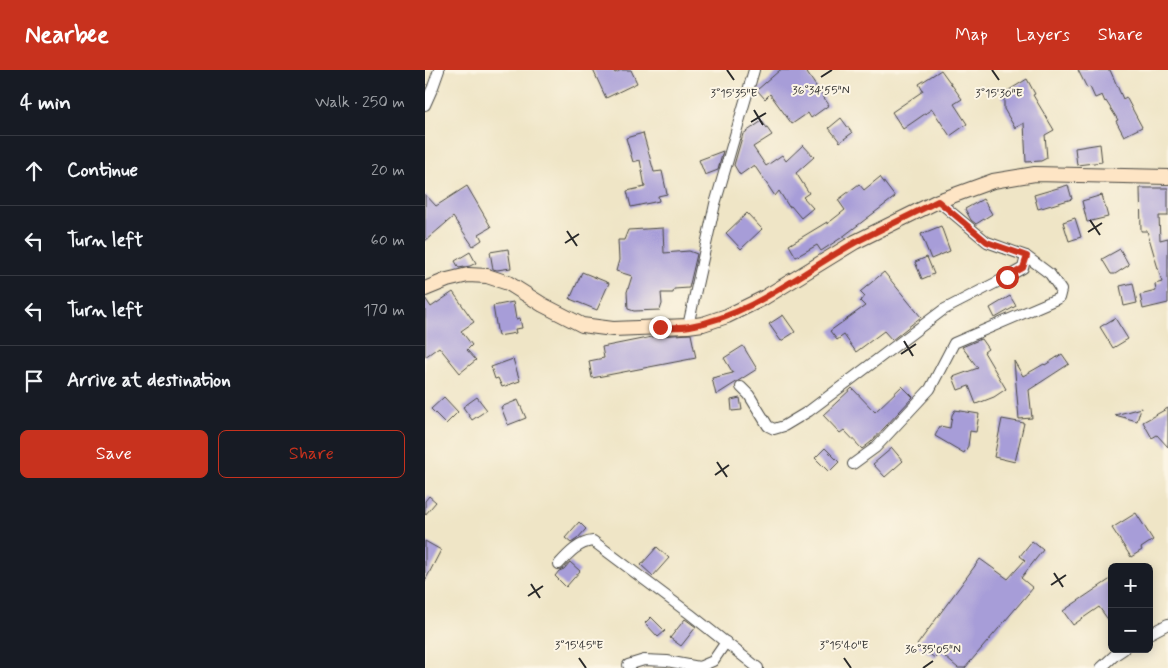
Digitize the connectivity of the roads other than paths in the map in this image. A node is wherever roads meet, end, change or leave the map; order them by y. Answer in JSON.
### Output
{"nodes":[{"id":1,"x":439,"y":70,"type":"edge"},
{"id":2,"x":754,"y":70,"type":"edge"},
{"id":3,"x":425,"y":105,"type":"edge"},
{"id":4,"x":1168,"y":177,"type":"edge"},
{"id":5,"x":938,"y":201,"type":"junction"},
{"id":6,"x":1027,"y":256,"type":"junction"},
{"id":7,"x":425,"y":289,"type":"edge"},
{"id":8,"x":688,"y":326,"type":"junction"},
{"id":9,"x":741,"y":387,"type":"dead end"},
{"id":10,"x":853,"y":464,"type":"dead end"},
{"id":11,"x":559,"y":564,"type":"dead end"},
{"id":12,"x":1168,"y":624,"type":"edge"},
{"id":13,"x":1153,"y":632,"type":"edge"},
{"id":14,"x":726,"y":642,"type":"junction"},
{"id":15,"x":1118,"y":653,"type":"edge"},
{"id":16,"x":628,"y":665,"type":"dead end"},
{"id":17,"x":758,"y":668,"type":"edge"},
{"id":18,"x":1101,"y":668,"type":"edge"}],
"edges":[{"from":1,"to":3,"type":"street"},
{"from":2,"to":8,"type":"street"},
{"from":4,"to":5,"type":"main road"},
{"from":5,"to":6,"type":"street"},
{"from":5,"to":8,"type":"main road"},
{"from":6,"to":9,"type":"street"},
{"from":6,"to":10,"type":"street"},
{"from":7,"to":8,"type":"main road"},
{"from":11,"to":14,"type":"street"},
{"from":12,"to":13,"type":"street"},
{"from":14,"to":16,"type":"street"},
{"from":14,"to":17,"type":"street"},
{"from":15,"to":18,"type":"street"}]}
